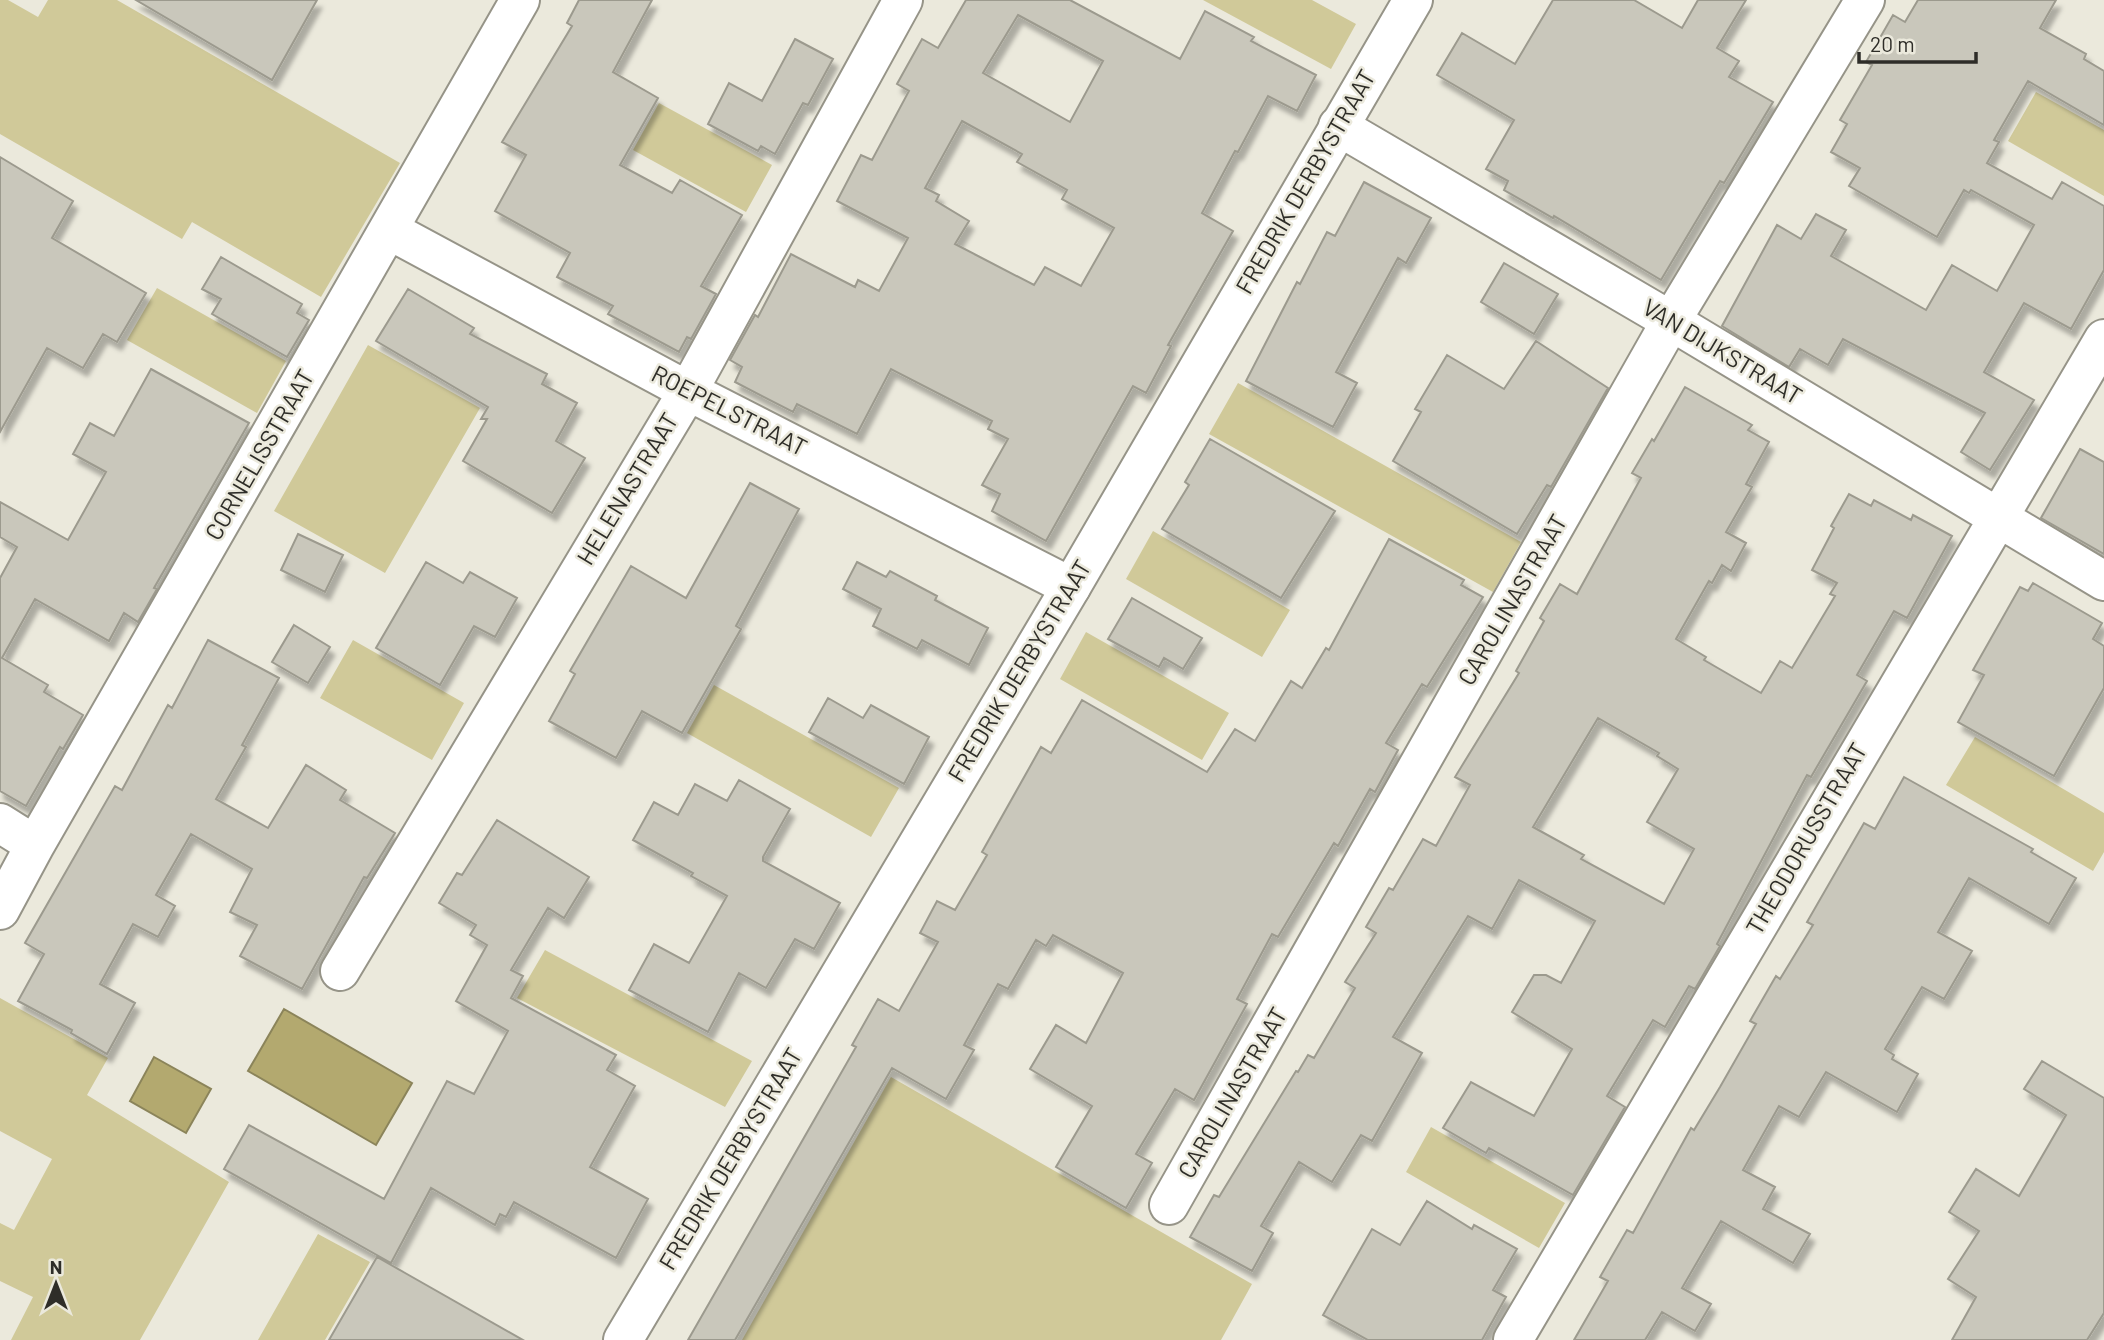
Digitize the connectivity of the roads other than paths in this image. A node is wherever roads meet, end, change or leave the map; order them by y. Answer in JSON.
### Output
{"nodes":[{"id":1,"x":520,"y":0,"type":"edge"},
{"id":2,"x":903,"y":0,"type":"edge"},
{"id":3,"x":1413,"y":0,"type":"edge"},
{"id":4,"x":1865,"y":0,"type":"edge"},
{"id":5,"x":1338,"y":126,"type":"junction"},
{"id":6,"x":389,"y":230,"type":"junction"},
{"id":7,"x":1671,"y":321,"type":"junction"},
{"id":8,"x":2104,"y":339,"type":"edge"},
{"id":9,"x":688,"y":391,"type":"junction"},
{"id":10,"x":1997,"y":517,"type":"junction"},
{"id":11,"x":2104,"y":582,"type":"edge"},
{"id":12,"x":1071,"y":587,"type":"junction"},
{"id":13,"x":0,"y":823,"type":"edge"},
{"id":14,"x":36,"y":845,"type":"junction"},
{"id":15,"x":0,"y":911,"type":"edge"},
{"id":16,"x":340,"y":971,"type":"dead end"},
{"id":17,"x":1169,"y":1205,"type":"dead end"},
{"id":18,"x":623,"y":1340,"type":"edge"},
{"id":19,"x":1513,"y":1340,"type":"edge"}],
"edges":[{"from":1,"to":6,"type":"street","name":"CORNELISSTRAAT"},
{"from":2,"to":9,"type":"street","name":"HELENASTRAAT"},
{"from":3,"to":5,"type":"street","name":"FREDRIK DERBYSTRAAT"},
{"from":4,"to":7,"type":"street","name":"CAROLINASTRAAT"},
{"from":5,"to":7,"type":"street","name":"VAN DIJKSTRAAT"},
{"from":5,"to":12,"type":"street","name":"FREDRIK DERBYSTRAAT"},
{"from":6,"to":9,"type":"street","name":"ROEPELSTRAAT"},
{"from":6,"to":14,"type":"street","name":"CORNELISSTRAAT"},
{"from":7,"to":10,"type":"street","name":"VAN DIJKSTRAAT"},
{"from":7,"to":17,"type":"street","name":"CAROLINASTRAAT"},
{"from":8,"to":10,"type":"street","name":"THEODORUSSTRAAT"},
{"from":9,"to":12,"type":"street","name":"ROEPELSTRAAT"},
{"from":9,"to":16,"type":"street","name":"HELENASTRAAT"},
{"from":10,"to":11,"type":"street","name":"VAN DIJKSTRAAT"},
{"from":10,"to":19,"type":"street","name":"THEODORUSSTRAAT"},
{"from":12,"to":18,"type":"street","name":"FREDRIK DERBYSTRAAT"},
{"from":13,"to":14,"type":"street"},
{"from":14,"to":15,"type":"street","name":"CORNELISSTRAAT"}]}
